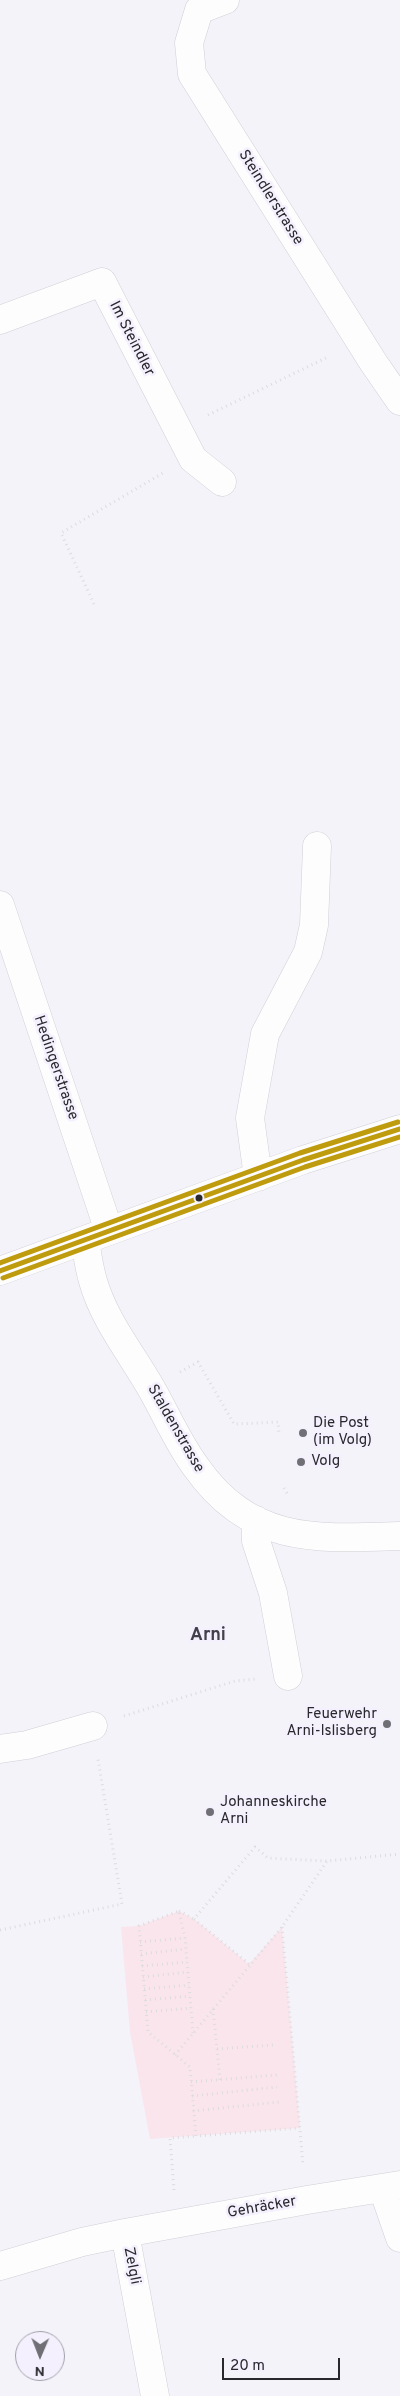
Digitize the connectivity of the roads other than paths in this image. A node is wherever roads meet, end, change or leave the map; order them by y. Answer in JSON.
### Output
{"nodes":[{"id":1,"x":225,"y":0,"type":"edge"},
{"id":2,"x":0,"y":320,"type":"edge"},
{"id":3,"x":400,"y":401,"type":"edge"},
{"id":4,"x":222,"y":482,"type":"dead end"},
{"id":5,"x":316,"y":846,"type":"dead end"},
{"id":6,"x":0,"y":905,"type":"edge"},
{"id":7,"x":400,"y":1129,"type":"edge"},
{"id":8,"x":258,"y":1177,"type":"junction"},
{"id":9,"x":97,"y":1236,"type":"junction"},
{"id":10,"x":0,"y":1271,"type":"edge"},
{"id":11,"x":256,"y":1520,"type":"junction"},
{"id":12,"x":400,"y":1536,"type":"edge"},
{"id":13,"x":288,"y":1676,"type":"road end"},
{"id":14,"x":93,"y":1726,"type":"road end"},
{"id":15,"x":0,"y":1749,"type":"edge"},
{"id":16,"x":392,"y":2187,"type":"edge"},
{"id":17,"x":125,"y":2233,"type":"junction"},
{"id":18,"x":400,"y":2238,"type":"edge"},
{"id":19,"x":0,"y":2266,"type":"edge"},
{"id":20,"x":155,"y":2396,"type":"edge"}],
"edges":[{"from":1,"to":3,"type":"street","name":"Steindlerstrasse"},
{"from":2,"to":4,"type":"street","name":"Im Steindler"},
{"from":5,"to":8,"type":"street"},
{"from":6,"to":9,"type":"street","name":"Hedingerstrasse"},
{"from":7,"to":8,"type":"street"},
{"from":8,"to":9,"type":"street"},
{"from":9,"to":10,"type":"street"},
{"from":9,"to":11,"type":"street","name":"Staldenstrasse"},
{"from":11,"to":12,"type":"street","name":"Staldenstrasse"},
{"from":11,"to":13,"type":"street"},
{"from":14,"to":15,"type":"street"},
{"from":16,"to":17,"type":"street","name":"Gehräcker"},
{"from":16,"to":18,"type":"street"},
{"from":17,"to":19,"type":"street","name":"Zelgli"},
{"from":17,"to":20,"type":"street","name":"Zelgli"}]}
